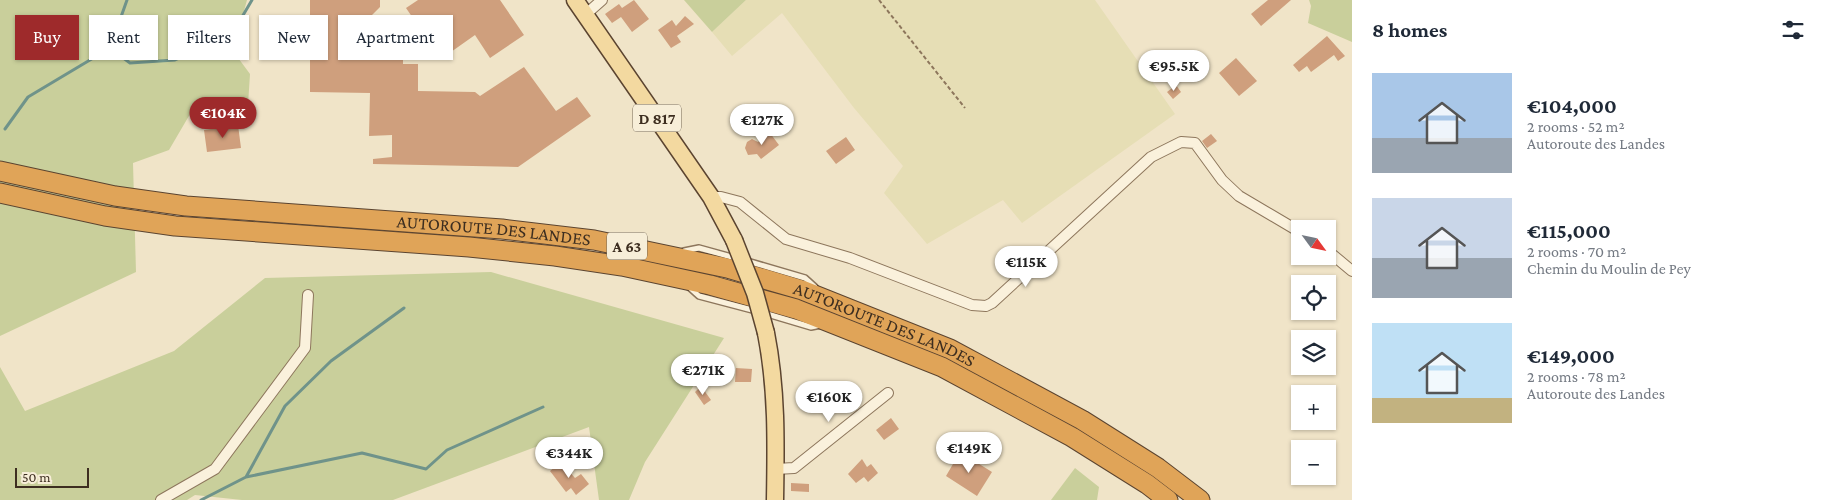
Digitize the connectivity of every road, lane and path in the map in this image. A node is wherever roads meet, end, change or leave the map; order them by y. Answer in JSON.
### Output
{"nodes":[{"id":1,"x":575,"y":0,"type":"edge"},
{"id":2,"x":602,"y":0,"type":"edge"},
{"id":3,"x":879,"y":0,"type":"edge"},
{"id":4,"x":585,"y":15,"type":"junction"},
{"id":5,"x":964,"y":108,"type":"dead end"},
{"id":6,"x":0,"y":171,"type":"edge"},
{"id":7,"x":0,"y":193,"type":"edge"},
{"id":8,"x":711,"y":197,"type":"junction"},
{"id":9,"x":1291,"y":227,"type":"edge"},
{"id":10,"x":1336,"y":258,"type":"edge"},
{"id":11,"x":1352,"y":270,"type":"edge"},
{"id":12,"x":308,"y":295,"type":"dead end"},
{"id":13,"x":888,"y":393,"type":"dead end"},
{"id":14,"x":776,"y":469,"type":"junction"},
{"id":15,"x":161,"y":500,"type":"edge"},
{"id":16,"x":775,"y":500,"type":"edge"},
{"id":17,"x":1168,"y":500,"type":"edge"},
{"id":18,"x":1200,"y":500,"type":"edge"}],
"edges":[{"from":1,"to":4,"type":"main road","number":"D 817"},
{"from":2,"to":4,"type":"street"},
{"from":3,"to":5,"type":"path"},
{"from":4,"to":8,"type":"main road","number":"D 817"},
{"from":6,"to":18,"type":"highway","name":"AUTOROUTE DES LANDES","number":"A 63"},
{"from":7,"to":17,"type":"highway","name":"AUTOROUTE DES LANDES","number":"A 63"},
{"from":8,"to":9,"type":"street"},
{"from":8,"to":14,"type":"main road","number":"D 817","bridge":true},
{"from":10,"to":11,"type":"street"},
{"from":12,"to":15,"type":"street"},
{"from":13,"to":14,"type":"street"},
{"from":14,"to":16,"type":"main road","number":"D 817"}]}
